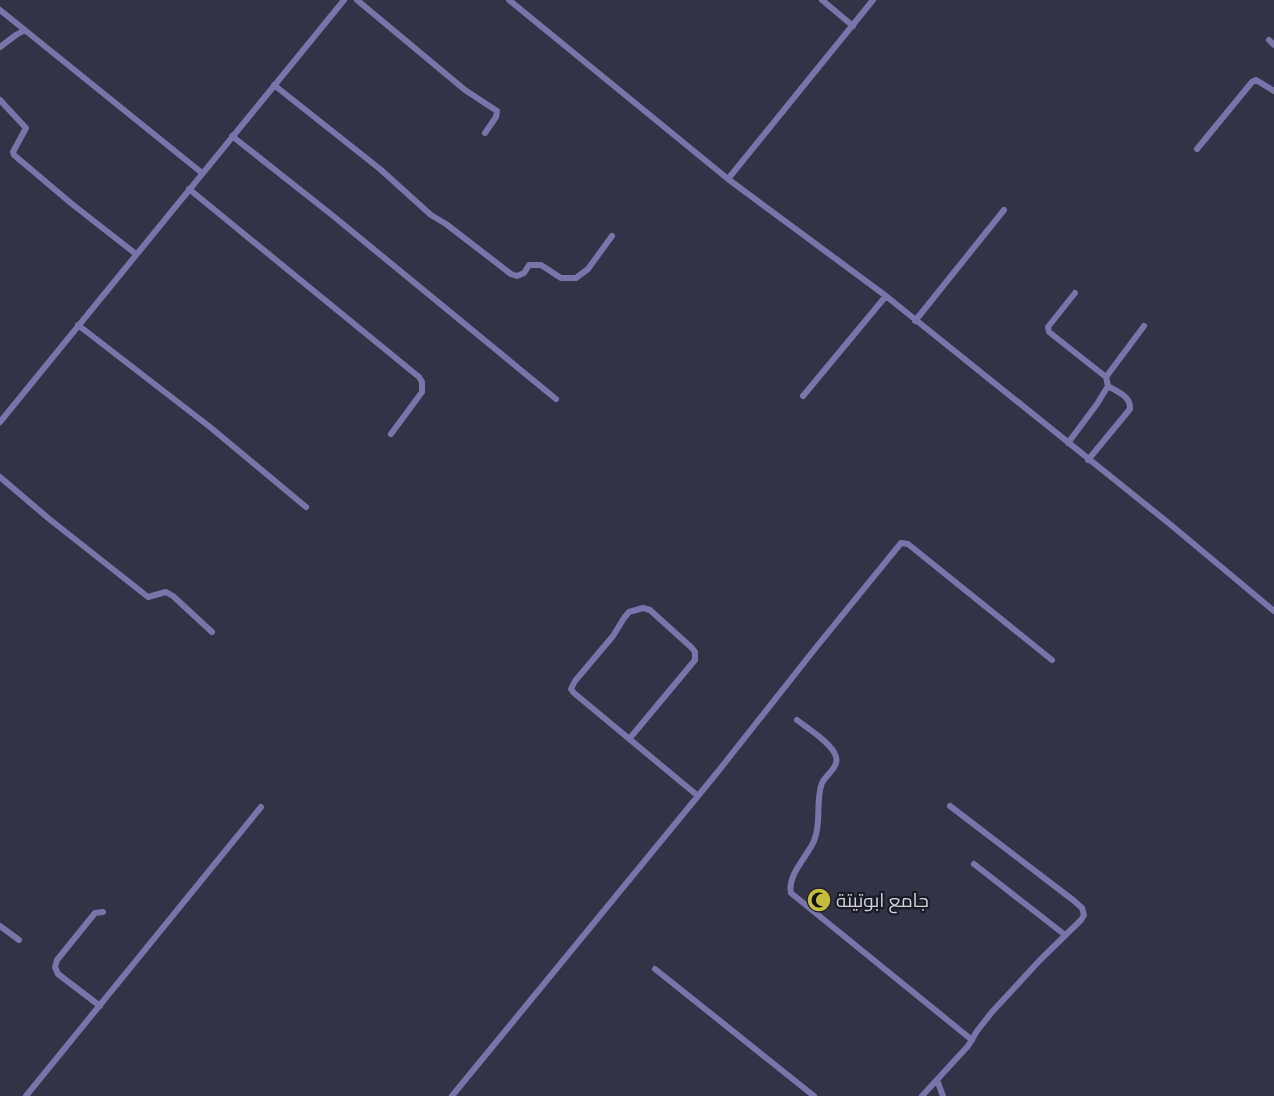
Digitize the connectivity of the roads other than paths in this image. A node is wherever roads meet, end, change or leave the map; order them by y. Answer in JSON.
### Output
{"nodes":[{"id":1,"x":344,"y":0,"type":"edge"},
{"id":2,"x":357,"y":0,"type":"edge"},
{"id":3,"x":509,"y":0,"type":"edge"},
{"id":4,"x":822,"y":0,"type":"edge"},
{"id":5,"x":873,"y":0,"type":"edge"},
{"id":6,"x":0,"y":10,"type":"edge"},
{"id":7,"x":853,"y":26,"type":"junction"},
{"id":8,"x":25,"y":30,"type":"junction"},
{"id":9,"x":0,"y":47,"type":"edge"},
{"id":10,"x":274,"y":85,"type":"junction"},
{"id":11,"x":1274,"y":92,"type":"edge"},
{"id":12,"x":0,"y":100,"type":"edge"},
{"id":13,"x":485,"y":133,"type":"dead end"},
{"id":14,"x":232,"y":136,"type":"junction"},
{"id":15,"x":1197,"y":149,"type":"dead end"},
{"id":16,"x":202,"y":173,"type":"junction"},
{"id":17,"x":728,"y":179,"type":"junction"},
{"id":18,"x":189,"y":189,"type":"junction"},
{"id":19,"x":1004,"y":210,"type":"dead end"},
{"id":20,"x":612,"y":236,"type":"dead end"},
{"id":21,"x":136,"y":254,"type":"junction"},
{"id":22,"x":1075,"y":293,"type":"dead end"},
{"id":23,"x":886,"y":296,"type":"junction"},
{"id":24,"x":915,"y":321,"type":"junction"},
{"id":25,"x":78,"y":326,"type":"junction"},
{"id":26,"x":1144,"y":326,"type":"dead end"},
{"id":27,"x":1106,"y":377,"type":"junction"},
{"id":28,"x":1108,"y":386,"type":"junction"},
{"id":29,"x":803,"y":396,"type":"dead end"},
{"id":30,"x":556,"y":399,"type":"dead end"},
{"id":31,"x":0,"y":422,"type":"edge"},
{"id":32,"x":391,"y":434,"type":"dead end"},
{"id":33,"x":1068,"y":443,"type":"junction"},
{"id":34,"x":1088,"y":460,"type":"junction"},
{"id":35,"x":0,"y":477,"type":"edge"},
{"id":36,"x":306,"y":507,"type":"dead end"},
{"id":37,"x":1274,"y":611,"type":"edge"},
{"id":38,"x":212,"y":632,"type":"dead end"},
{"id":39,"x":1052,"y":660,"type":"dead end"},
{"id":40,"x":797,"y":720,"type":"dead end"},
{"id":41,"x":630,"y":738,"type":"junction"},
{"id":42,"x":698,"y":796,"type":"junction"},
{"id":43,"x":950,"y":806,"type":"dead end"},
{"id":44,"x":261,"y":807,"type":"dead end"},
{"id":45,"x":974,"y":864,"type":"dead end"},
{"id":46,"x":102,"y":912,"type":"dead end"},
{"id":47,"x":0,"y":926,"type":"edge"},
{"id":48,"x":1065,"y":935,"type":"junction"},
{"id":49,"x":19,"y":940,"type":"dead end"},
{"id":50,"x":655,"y":969,"type":"dead end"},
{"id":51,"x":100,"y":1006,"type":"junction"},
{"id":52,"x":972,"y":1040,"type":"junction"},
{"id":53,"x":937,"y":1080,"type":"junction"},
{"id":54,"x":26,"y":1096,"type":"edge"},
{"id":55,"x":452,"y":1096,"type":"edge"},
{"id":56,"x":814,"y":1096,"type":"edge"},
{"id":57,"x":922,"y":1096,"type":"edge"},
{"id":58,"x":943,"y":1096,"type":"edge"}],
"edges":[{"from":1,"to":10,"type":"street"},
{"from":2,"to":13,"type":"street"},
{"from":3,"to":17,"type":"street"},
{"from":4,"to":7,"type":"street"},
{"from":5,"to":7,"type":"street"},
{"from":6,"to":8,"type":"street"},
{"from":7,"to":17,"type":"street"},
{"from":8,"to":9,"type":"street"},
{"from":8,"to":16,"type":"street"},
{"from":10,"to":14,"type":"street"},
{"from":10,"to":20,"type":"street"},
{"from":11,"to":15,"type":"street"},
{"from":12,"to":21,"type":"street"},
{"from":14,"to":16,"type":"street"},
{"from":14,"to":30,"type":"street"},
{"from":16,"to":18,"type":"street"},
{"from":17,"to":23,"type":"street"},
{"from":18,"to":21,"type":"street"},
{"from":18,"to":32,"type":"street"},
{"from":19,"to":24,"type":"street"},
{"from":21,"to":25,"type":"street"},
{"from":22,"to":27,"type":"street"},
{"from":23,"to":24,"type":"street"},
{"from":23,"to":29,"type":"street"},
{"from":24,"to":33,"type":"street"},
{"from":25,"to":31,"type":"street"},
{"from":25,"to":36,"type":"street"},
{"from":26,"to":27,"type":"street"},
{"from":27,"to":28,"type":"street"},
{"from":28,"to":33,"type":"street"},
{"from":28,"to":34,"type":"street"},
{"from":33,"to":34,"type":"street"},
{"from":34,"to":37,"type":"street"},
{"from":35,"to":38,"type":"street"},
{"from":39,"to":42,"type":"street"},
{"from":40,"to":52,"type":"street"},
{"from":41,"to":41,"type":"street"},
{"from":41,"to":42,"type":"street"},
{"from":42,"to":55,"type":"street"},
{"from":43,"to":48,"type":"street"},
{"from":44,"to":51,"type":"street"},
{"from":45,"to":48,"type":"street"},
{"from":46,"to":51,"type":"street"},
{"from":47,"to":49,"type":"street"},
{"from":48,"to":52,"type":"street"},
{"from":50,"to":56,"type":"street"},
{"from":51,"to":54,"type":"street"},
{"from":52,"to":53,"type":"street"},
{"from":53,"to":57,"type":"street"},
{"from":53,"to":58,"type":"street"}]}
